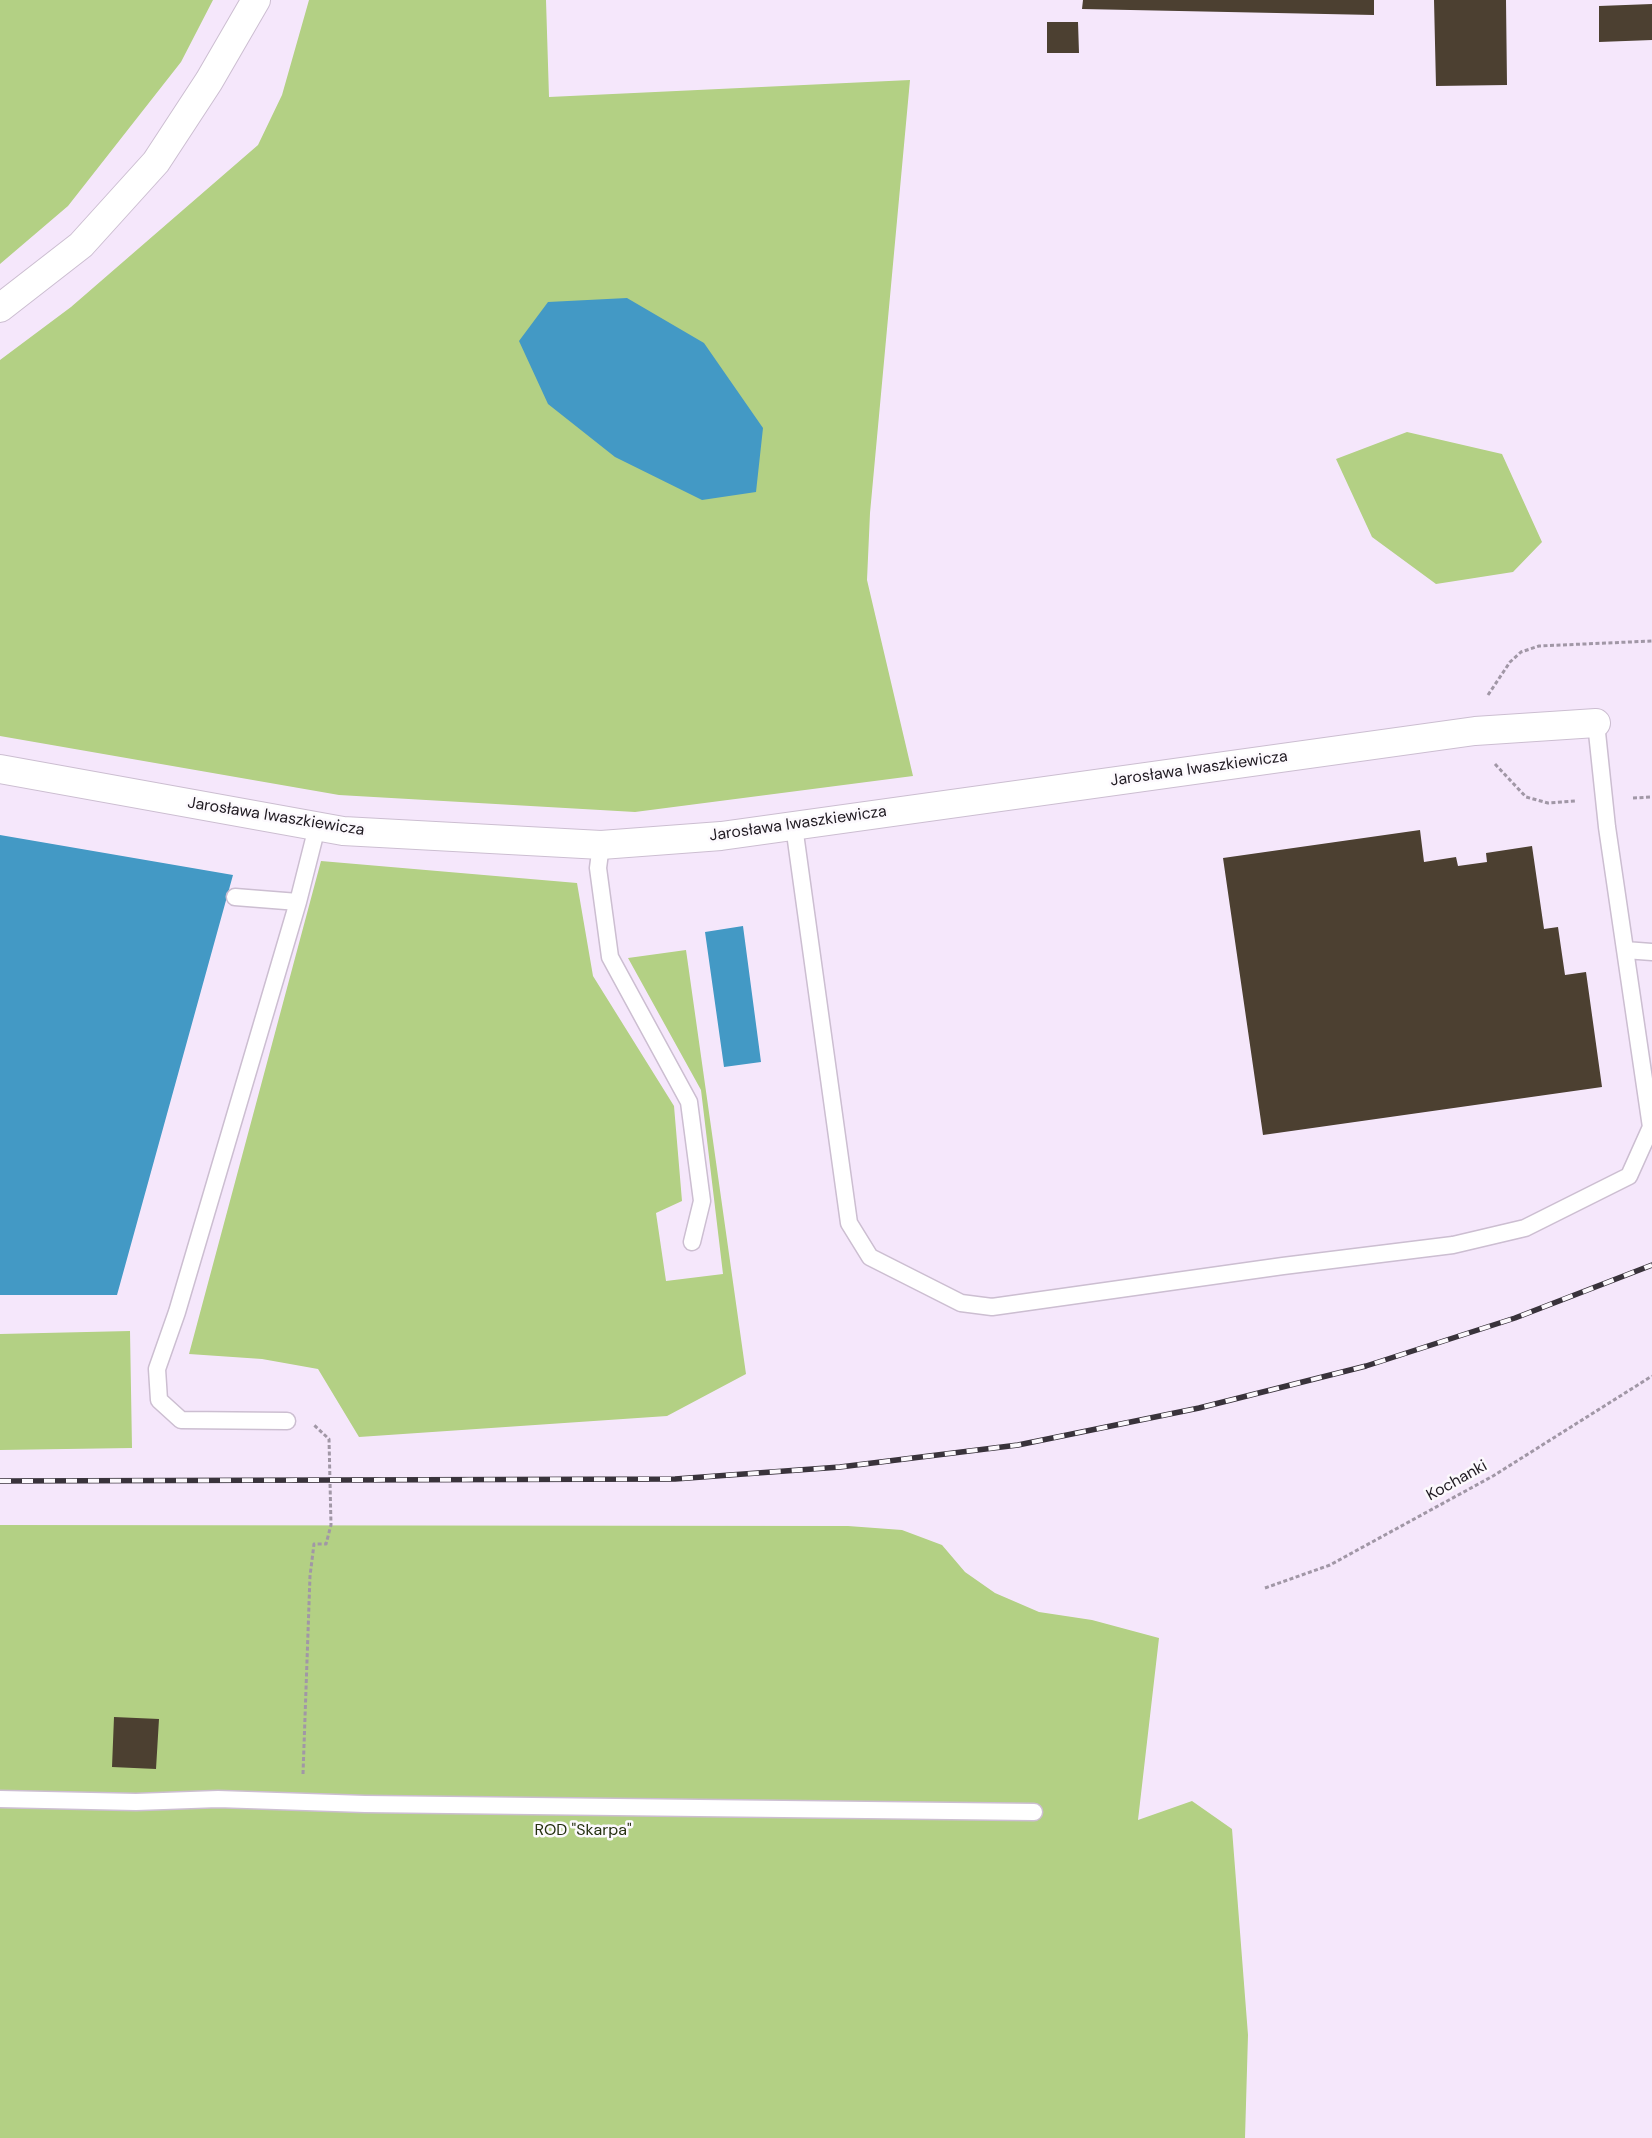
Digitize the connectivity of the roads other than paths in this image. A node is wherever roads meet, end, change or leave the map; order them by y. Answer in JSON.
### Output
{"nodes":[{"id":1,"x":256,"y":0,"type":"edge"},
{"id":2,"x":0,"y":308,"type":"edge"},
{"id":3,"x":1596,"y":723,"type":"joint"},
{"id":4,"x":0,"y":769,"type":"edge"},
{"id":5,"x":794,"y":826,"type":"junction"},
{"id":6,"x":318,"y":827,"type":"junction"},
{"id":7,"x":601,"y":845,"type":"junction"},
{"id":8,"x":236,"y":897,"type":"dead end"},
{"id":9,"x":298,"y":902,"type":"junction"},
{"id":10,"x":1625,"y":950,"type":"junction"},
{"id":11,"x":1652,"y":952,"type":"edge"},
{"id":12,"x":692,"y":1242,"type":"dead end"},
{"id":13,"x":287,"y":1421,"type":"road end"},
{"id":14,"x":0,"y":1799,"type":"edge"},
{"id":15,"x":1034,"y":1812,"type":"dead end"}],
"edges":[{"from":1,"to":2,"type":"street"},
{"from":3,"to":5,"type":"street","name":"Jarosława Iwaszkiewicza"},
{"from":3,"to":10,"type":"lane"},
{"from":4,"to":6,"type":"street","name":"Jarosława Iwaszkiewicza"},
{"from":5,"to":7,"type":"street","name":"Jarosława Iwaszkiewicza"},
{"from":5,"to":10,"type":"lane"},
{"from":6,"to":7,"type":"street","name":"Jarosława Iwaszkiewicza"},
{"from":6,"to":9,"type":"lane"},
{"from":7,"to":12,"type":"lane"},
{"from":8,"to":9,"type":"lane"},
{"from":9,"to":13,"type":"lane"},
{"from":10,"to":11,"type":"lane"},
{"from":14,"to":15,"type":"lane"}]}
